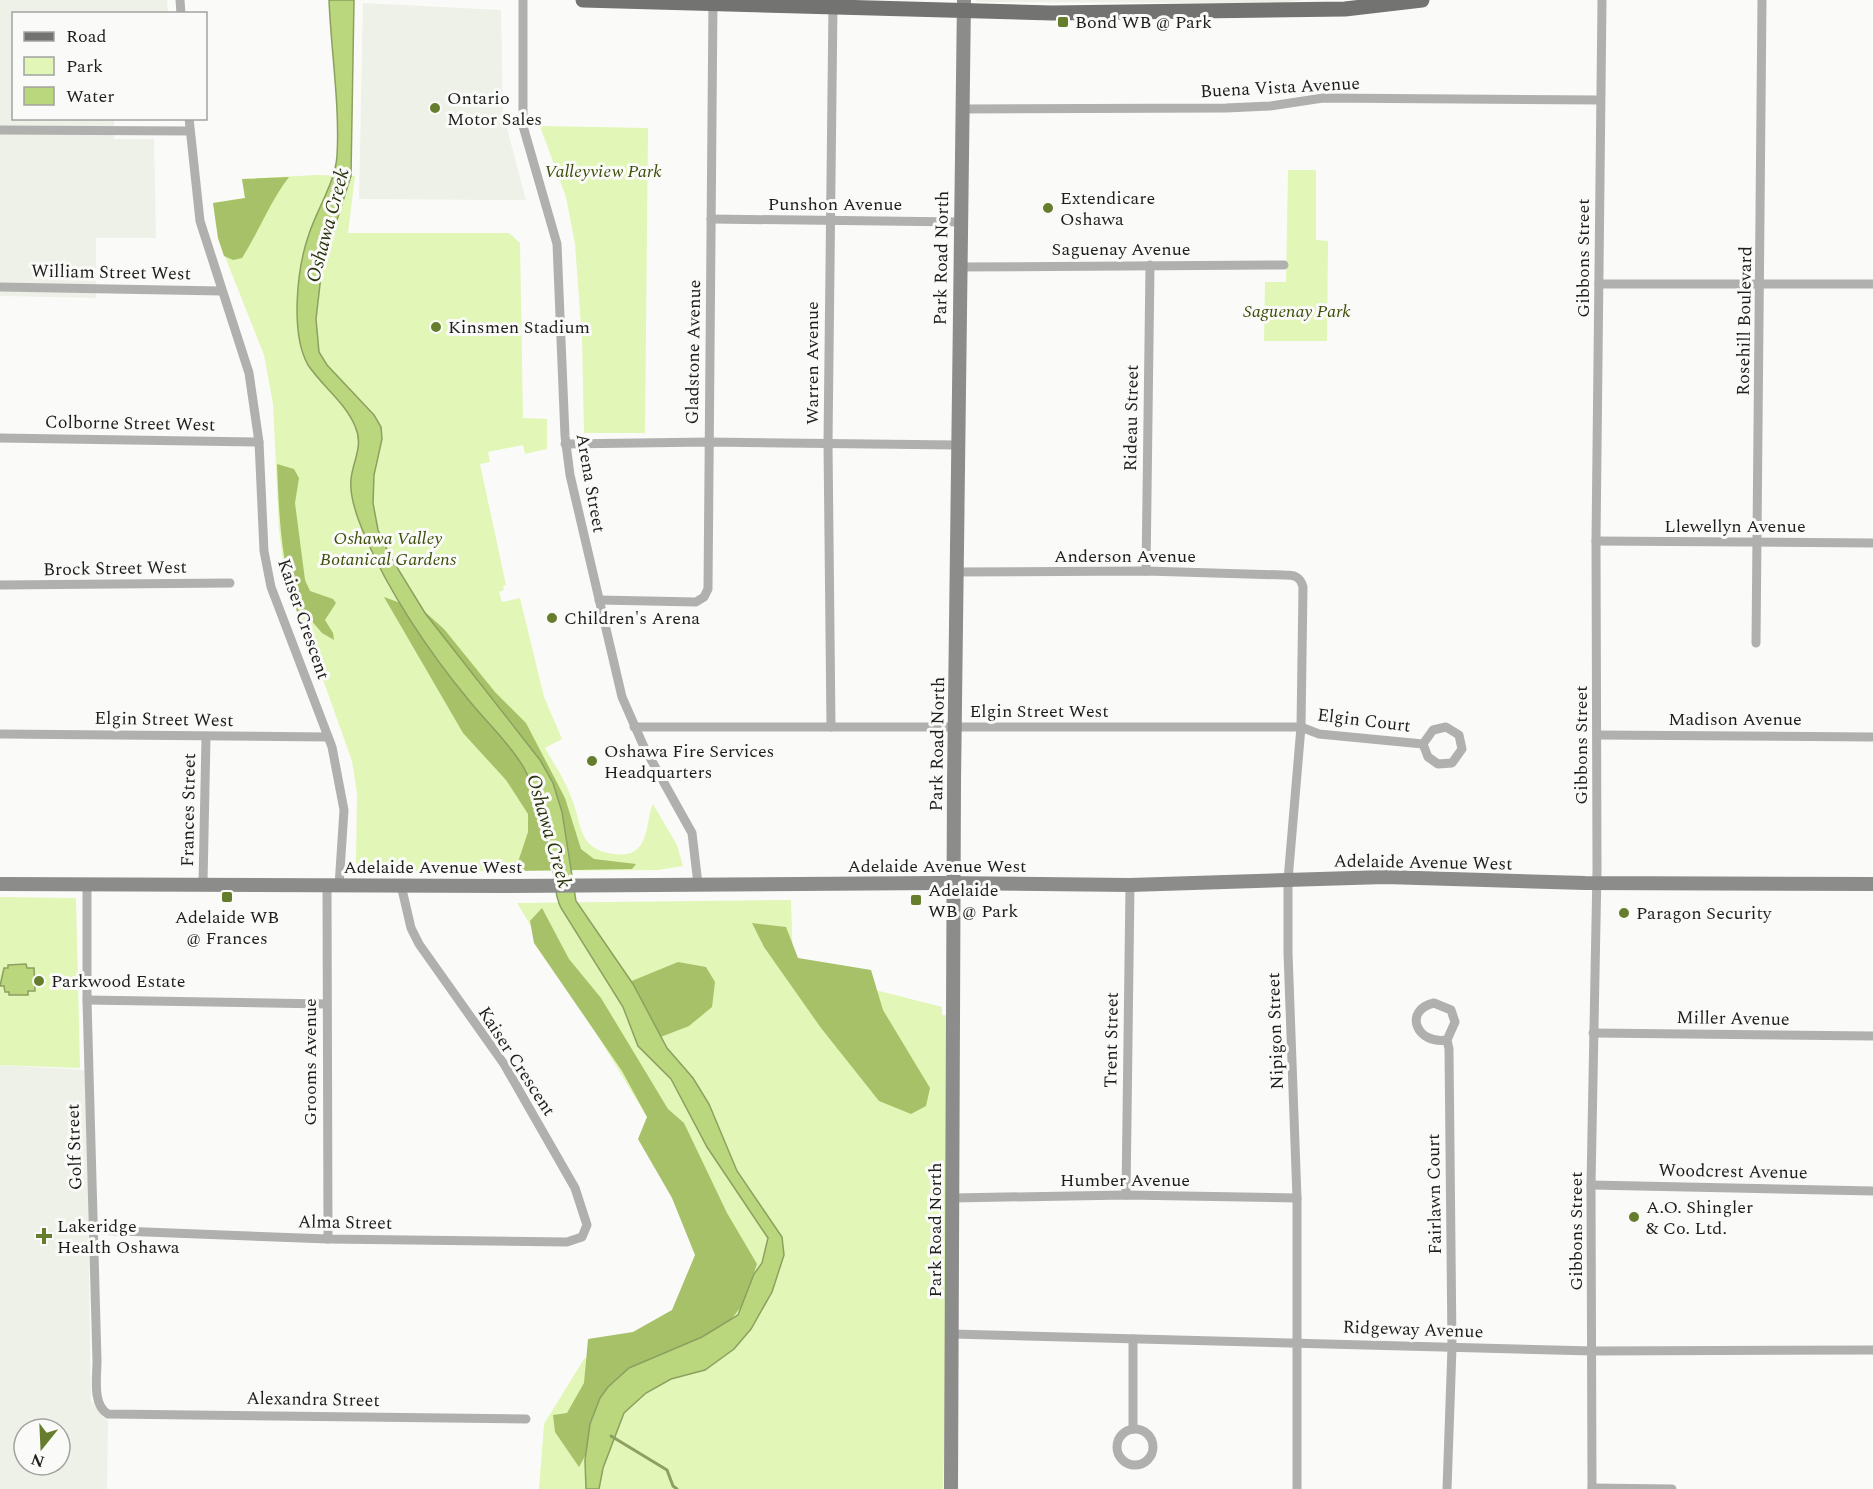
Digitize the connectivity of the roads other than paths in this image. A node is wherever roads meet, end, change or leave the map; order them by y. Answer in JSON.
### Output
{"nodes":[{"id":1,"x":522,"y":0,"type":"edge"},
{"id":2,"x":583,"y":0,"type":"edge"},
{"id":3,"x":1422,"y":0,"type":"edge"},
{"id":4,"x":1602,"y":0,"type":"edge"},
{"id":5,"x":1762,"y":0,"type":"edge"},
{"id":6,"x":713,"y":3,"type":"edge"},
{"id":7,"x":833,"y":4,"type":"edge"},
{"id":8,"x":964,"y":6,"type":"edge"},
{"id":9,"x":1600,"y":100,"type":"junction"},
{"id":10,"x":962,"y":109,"type":"junction"},
{"id":11,"x":189,"y":120,"type":"edge"},
{"id":12,"x":0,"y":130,"type":"edge"},
{"id":13,"x":190,"y":131,"type":"junction"},
{"id":14,"x":711,"y":219,"type":"junction"},
{"id":15,"x":831,"y":220,"type":"junction"},
{"id":16,"x":960,"y":222,"type":"junction"},
{"id":17,"x":1150,"y":265,"type":"junction"},
{"id":18,"x":1284,"y":265,"type":"dead end"},
{"id":19,"x":959,"y":267,"type":"junction"},
{"id":20,"x":1599,"y":284,"type":"junction"},
{"id":21,"x":1761,"y":284,"type":"junction"},
{"id":22,"x":1873,"y":284,"type":"edge"},
{"id":23,"x":0,"y":287,"type":"edge"},
{"id":24,"x":222,"y":291,"type":"junction"},
{"id":25,"x":0,"y":438,"type":"edge"},
{"id":26,"x":259,"y":442,"type":"junction"},
{"id":27,"x":708,"y":442,"type":"junction"},
{"id":28,"x":828,"y":443,"type":"junction"},
{"id":29,"x":565,"y":444,"type":"junction"},
{"id":30,"x":957,"y":445,"type":"junction"},
{"id":31,"x":1596,"y":541,"type":"junction"},
{"id":32,"x":1873,"y":543,"type":"edge"},
{"id":33,"x":1757,"y":544,"type":"junction"},
{"id":34,"x":1146,"y":571,"type":"junction"},
{"id":35,"x":956,"y":572,"type":"junction"},
{"id":36,"x":1294,"y":575,"type":"joint"},
{"id":37,"x":230,"y":583,"type":"dead end"},
{"id":38,"x":0,"y":585,"type":"edge"},
{"id":39,"x":599,"y":600,"type":"junction"},
{"id":40,"x":1756,"y":643,"type":"dead end"},
{"id":41,"x":1301,"y":726,"type":"junction"},
{"id":42,"x":634,"y":727,"type":"junction"},
{"id":43,"x":831,"y":727,"type":"junction"},
{"id":44,"x":956,"y":728,"type":"junction"},
{"id":45,"x":0,"y":734,"type":"edge"},
{"id":46,"x":1597,"y":735,"type":"junction"},
{"id":47,"x":328,"y":736,"type":"junction"},
{"id":48,"x":206,"y":737,"type":"junction"},
{"id":49,"x":1873,"y":737,"type":"edge"},
{"id":50,"x":1423,"y":744,"type":"junction"},
{"id":51,"x":1288,"y":880,"type":"junction"},
{"id":52,"x":954,"y":883,"type":"junction"},
{"id":53,"x":1597,"y":883,"type":"junction"},
{"id":54,"x":0,"y":884,"type":"edge"},
{"id":55,"x":87,"y":884,"type":"junction"},
{"id":56,"x":203,"y":884,"type":"junction"},
{"id":57,"x":698,"y":884,"type":"junction"},
{"id":58,"x":401,"y":885,"type":"junction"},
{"id":59,"x":1130,"y":885,"type":"junction"},
{"id":60,"x":1873,"y":885,"type":"edge"},
{"id":61,"x":333,"y":886,"type":"junction"},
{"id":62,"x":87,"y":1000,"type":"junction"},
{"id":63,"x":326,"y":1004,"type":"junction"},
{"id":64,"x":1593,"y":1033,"type":"junction"},
{"id":65,"x":1873,"y":1036,"type":"edge"},
{"id":66,"x":1447,"y":1040,"type":"junction"},
{"id":67,"x":1592,"y":1185,"type":"junction"},
{"id":68,"x":1873,"y":1191,"type":"edge"},
{"id":69,"x":1126,"y":1195,"type":"junction"},
{"id":70,"x":953,"y":1198,"type":"junction"},
{"id":71,"x":1297,"y":1198,"type":"junction"},
{"id":72,"x":587,"y":1225,"type":"joint"},
{"id":73,"x":94,"y":1230,"type":"junction"},
{"id":74,"x":328,"y":1239,"type":"junction"},
{"id":75,"x":953,"y":1334,"type":"junction"},
{"id":76,"x":1133,"y":1339,"type":"junction"},
{"id":77,"x":1297,"y":1341,"type":"junction"},
{"id":78,"x":1452,"y":1347,"type":"junction"},
{"id":79,"x":1873,"y":1350,"type":"edge"},
{"id":80,"x":1593,"y":1351,"type":"junction"},
{"id":81,"x":101,"y":1408,"type":"joint"},
{"id":82,"x":526,"y":1419,"type":"dead end"},
{"id":83,"x":1133,"y":1429,"type":"junction"},
{"id":84,"x":951,"y":1489,"type":"edge"},
{"id":85,"x":1297,"y":1489,"type":"edge"},
{"id":86,"x":1448,"y":1489,"type":"edge"},
{"id":87,"x":1592,"y":1489,"type":"edge"},
{"id":88,"x":1672,"y":1489,"type":"edge"}],
"edges":[{"from":1,"to":29,"type":"street","name":"Arena Street"},
{"from":2,"to":6,"type":"main road"},
{"from":3,"to":8,"type":"main road"},
{"from":4,"to":9,"type":"street","name":"Gibbons Street"},
{"from":5,"to":21,"type":"street","name":"Rosehill Boulevard"},
{"from":6,"to":7,"type":"main road"},
{"from":6,"to":14,"type":"street","name":"Gladstone Avenue"},
{"from":7,"to":8,"type":"main road"},
{"from":7,"to":15,"type":"street","name":"Warren Avenue"},
{"from":8,"to":10,"type":"main road","name":"Park Road North"},
{"from":9,"to":10,"type":"street","name":"Buena Vista Avenue"},
{"from":9,"to":20,"type":"street","name":"Gibbons Street"},
{"from":10,"to":16,"type":"main road","name":"Park Road North"},
{"from":11,"to":13,"type":"street","name":"Kaiser Crescent"},
{"from":12,"to":13,"type":"street"},
{"from":13,"to":24,"type":"street","name":"Kaiser Crescent"},
{"from":14,"to":15,"type":"street","name":"Punshon Avenue"},
{"from":14,"to":27,"type":"street","name":"Gladstone Avenue"},
{"from":15,"to":16,"type":"street","name":"Punshon Avenue"},
{"from":15,"to":28,"type":"street","name":"Warren Avenue"},
{"from":16,"to":19,"type":"main road","name":"Park Road North"},
{"from":17,"to":18,"type":"street","name":"Saguenay Avenue"},
{"from":17,"to":19,"type":"street","name":"Saguenay Avenue"},
{"from":17,"to":34,"type":"street","name":"Rideau Street"},
{"from":19,"to":30,"type":"main road","name":"Park Road North"},
{"from":20,"to":21,"type":"street"},
{"from":20,"to":31,"type":"street","name":"Gibbons Street"},
{"from":21,"to":22,"type":"street"},
{"from":21,"to":33,"type":"street","name":"Rosehill Boulevard"},
{"from":23,"to":24,"type":"street","name":"William Street West"},
{"from":24,"to":26,"type":"street","name":"Kaiser Crescent"},
{"from":25,"to":26,"type":"street","name":"Colborne Street West"},
{"from":26,"to":47,"type":"street","name":"Kaiser Crescent"},
{"from":27,"to":28,"type":"street"},
{"from":27,"to":29,"type":"street"},
{"from":27,"to":39,"type":"street","name":"Gladstone Avenue"},
{"from":28,"to":30,"type":"street"},
{"from":28,"to":43,"type":"street","name":"Warren Avenue"},
{"from":29,"to":39,"type":"street","name":"Arena Street"},
{"from":30,"to":35,"type":"main road","name":"Park Road North"},
{"from":31,"to":33,"type":"street","name":"Llewellyn Avenue"},
{"from":31,"to":46,"type":"street","name":"Gibbons Street"},
{"from":32,"to":33,"type":"street","name":"Llewellyn Avenue"},
{"from":33,"to":40,"type":"street","name":"Rosehill Boulevard"},
{"from":34,"to":35,"type":"street","name":"Anderson Avenue"},
{"from":34,"to":36,"type":"street","name":"Anderson Avenue"},
{"from":35,"to":44,"type":"main road","name":"Park Road North"},
{"from":36,"to":41,"type":"street","name":"Nipigon Street"},
{"from":37,"to":38,"type":"street","name":"Brock Street West"},
{"from":39,"to":42,"type":"street","name":"Arena Street"},
{"from":41,"to":44,"type":"street","name":"Elgin Street West"},
{"from":41,"to":50,"type":"street","name":"Elgin Court"},
{"from":41,"to":51,"type":"street","name":"Nipigon Street"},
{"from":42,"to":43,"type":"street","name":"Elgin Street West"},
{"from":42,"to":57,"type":"street","name":"Arena Street"},
{"from":43,"to":44,"type":"street","name":"Elgin Street West"},
{"from":44,"to":52,"type":"main road","name":"Park Road North"},
{"from":45,"to":48,"type":"street","name":"Elgin Street West"},
{"from":46,"to":49,"type":"street","name":"Madison Avenue"},
{"from":46,"to":53,"type":"street","name":"Gibbons Street"},
{"from":47,"to":48,"type":"street","name":"Elgin Street West"},
{"from":47,"to":61,"type":"street","name":"Kaiser Crescent"},
{"from":48,"to":56,"type":"street","name":"Frances Street"},
{"from":50,"to":50,"type":"street","name":"Elgin Court"},
{"from":51,"to":53,"type":"main road","name":"Adelaide Avenue West"},
{"from":51,"to":59,"type":"main road","name":"Adelaide Avenue West"},
{"from":51,"to":71,"type":"street","name":"Nipigon Street"},
{"from":52,"to":57,"type":"main road","name":"Adelaide Avenue West"},
{"from":52,"to":59,"type":"main road","name":"Adelaide Avenue West"},
{"from":52,"to":70,"type":"main road","name":"Park Road North"},
{"from":53,"to":60,"type":"main road","name":"Adelaide Avenue West"},
{"from":53,"to":64,"type":"street","name":"Gibbons Street"},
{"from":54,"to":55,"type":"main road","name":"Adelaide Avenue West"},
{"from":55,"to":56,"type":"main road","name":"Adelaide Avenue West"},
{"from":55,"to":62,"type":"street","name":"Golf Street"},
{"from":56,"to":61,"type":"main road","name":"Adelaide Avenue West"},
{"from":57,"to":58,"type":"main road","name":"Adelaide Avenue West"},
{"from":58,"to":61,"type":"main road","name":"Adelaide Avenue West"},
{"from":58,"to":72,"type":"street","name":"Kaiser Crescent"},
{"from":59,"to":69,"type":"street","name":"Trent Street"},
{"from":61,"to":63,"type":"street","name":"Grooms Avenue"},
{"from":62,"to":63,"type":"street"},
{"from":62,"to":73,"type":"street","name":"Golf Street"},
{"from":63,"to":74,"type":"street","name":"Grooms Avenue"},
{"from":64,"to":65,"type":"street","name":"Miller Avenue"},
{"from":64,"to":67,"type":"street","name":"Gibbons Street"},
{"from":66,"to":66,"type":"street","name":"Fairlawn Court"},
{"from":66,"to":78,"type":"street","name":"Fairlawn Court"},
{"from":67,"to":68,"type":"street","name":"Woodcrest Avenue"},
{"from":67,"to":80,"type":"street","name":"Gibbons Street"},
{"from":69,"to":70,"type":"street","name":"Humber Avenue"},
{"from":69,"to":71,"type":"street","name":"Humber Avenue"},
{"from":70,"to":75,"type":"main road","name":"Park Road North"},
{"from":71,"to":77,"type":"street","name":"Nipigon Street"},
{"from":72,"to":74,"type":"street","name":"Alma Street"},
{"from":73,"to":74,"type":"street","name":"Alma Street"},
{"from":73,"to":81,"type":"street","name":"Golf Street"},
{"from":75,"to":76,"type":"street","name":"Ridgeway Avenue"},
{"from":75,"to":84,"type":"main road","name":"Park Road North"},
{"from":76,"to":77,"type":"street","name":"Ridgeway Avenue"},
{"from":76,"to":83,"type":"street"},
{"from":77,"to":78,"type":"street","name":"Ridgeway Avenue"},
{"from":77,"to":85,"type":"street","name":"Nipigon Street"},
{"from":78,"to":80,"type":"street","name":"Ridgeway Avenue"},
{"from":78,"to":86,"type":"street","name":"Fairlawn Court"},
{"from":79,"to":80,"type":"street","name":"Ridgeway Avenue"},
{"from":80,"to":87,"type":"street","name":"Gibbons Street"},
{"from":81,"to":82,"type":"street","name":"Alexandra Street"},
{"from":83,"to":83,"type":"street"},
{"from":87,"to":88,"type":"street"}]}
